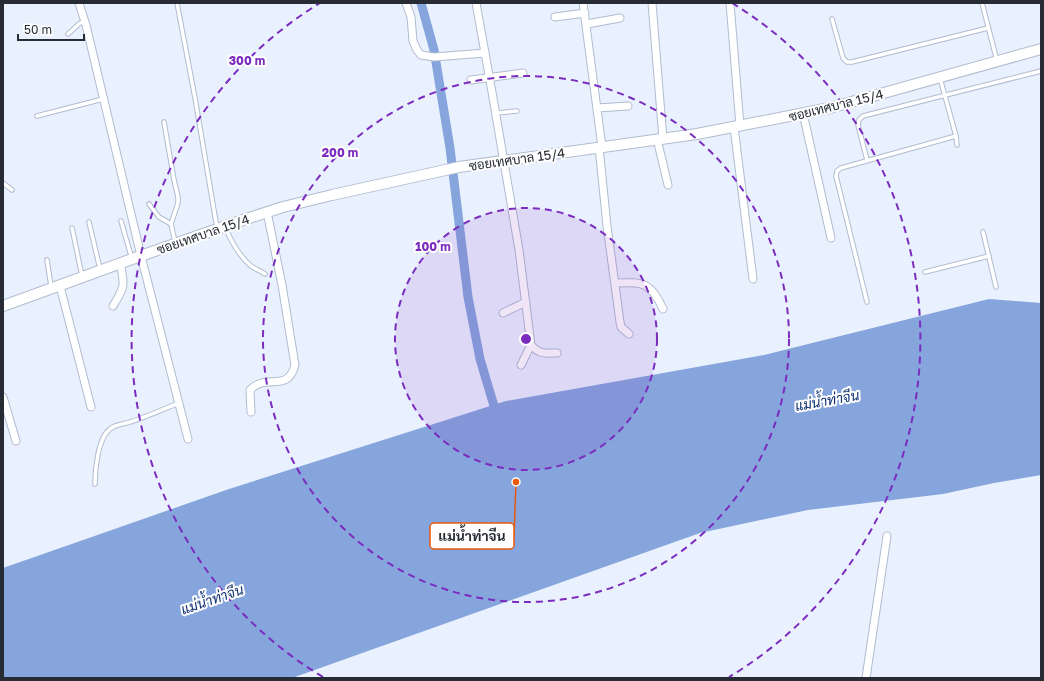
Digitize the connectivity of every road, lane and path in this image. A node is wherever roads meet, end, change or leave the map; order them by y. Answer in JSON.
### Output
{"nodes":[{"id":1,"x":79,"y":3,"type":"edge"},
{"id":2,"x":177,"y":3,"type":"edge"},
{"id":3,"x":406,"y":3,"type":"edge"},
{"id":4,"x":476,"y":3,"type":"edge"},
{"id":5,"x":583,"y":3,"type":"edge"},
{"id":6,"x":652,"y":3,"type":"edge"},
{"id":7,"x":730,"y":3,"type":"edge"},
{"id":8,"x":982,"y":3,"type":"edge"},
{"id":9,"x":585,"y":13,"type":"junction"},
{"id":10,"x":555,"y":16,"type":"dead end"},
{"id":11,"x":620,"y":18,"type":"dead end"},
{"id":12,"x":832,"y":19,"type":"dead end"},
{"id":13,"x":85,"y":21,"type":"junction"},
{"id":14,"x":586,"y":24,"type":"junction"},
{"id":15,"x":988,"y":28,"type":"junction"},
{"id":16,"x":68,"y":34,"type":"dead end"},
{"id":17,"x":1041,"y":50,"type":"edge"},
{"id":18,"x":485,"y":52,"type":"junction"},
{"id":19,"x":997,"y":62,"type":"junction"},
{"id":20,"x":1041,"y":71,"type":"edge"},
{"id":21,"x":523,"y":73,"type":"dead end"},
{"id":22,"x":490,"y":78,"type":"junction"},
{"id":23,"x":940,"y":78,"type":"junction"},
{"id":24,"x":472,"y":80,"type":"dead end"},
{"id":25,"x":944,"y":95,"type":"junction"},
{"id":26,"x":103,"y":99,"type":"junction"},
{"id":27,"x":628,"y":106,"type":"dead end"},
{"id":28,"x":597,"y":108,"type":"junction"},
{"id":29,"x":517,"y":111,"type":"dead end"},
{"id":30,"x":496,"y":113,"type":"junction"},
{"id":31,"x":803,"y":114,"type":"junction"},
{"id":32,"x":37,"y":116,"type":"dead end"},
{"id":33,"x":164,"y":122,"type":"dead end"},
{"id":34,"x":737,"y":126,"type":"junction"},
{"id":35,"x":956,"y":136,"type":"junction"},
{"id":36,"x":660,"y":139,"type":"junction"},
{"id":37,"x":957,"y":144,"type":"dead end"},
{"id":38,"x":601,"y":147,"type":"junction"},
{"id":39,"x":867,"y":160,"type":"junction"},
{"id":40,"x":504,"y":161,"type":"junction"},
{"id":41,"x":3,"y":183,"type":"edge"},
{"id":42,"x":668,"y":185,"type":"dead end"},
{"id":43,"x":12,"y":190,"type":"dead end"},
{"id":44,"x":149,"y":204,"type":"dead end"},
{"id":45,"x":267,"y":212,"type":"junction"},
{"id":46,"x":121,"y":221,"type":"dead end"},
{"id":47,"x":89,"y":222,"type":"dead end"},
{"id":48,"x":171,"y":224,"type":"junction"},
{"id":49,"x":72,"y":228,"type":"dead end"},
{"id":50,"x":221,"y":228,"type":"junction"},
{"id":51,"x":983,"y":232,"type":"dead end"},
{"id":52,"x":831,"y":238,"type":"dead end"},
{"id":53,"x":175,"y":243,"type":"junction"},
{"id":54,"x":989,"y":256,"type":"junction"},
{"id":55,"x":136,"y":257,"type":"junction"},
{"id":56,"x":47,"y":260,"type":"dead end"},
{"id":57,"x":120,"y":263,"type":"junction"},
{"id":58,"x":100,"y":271,"type":"junction"},
{"id":59,"x":925,"y":272,"type":"dead end"},
{"id":60,"x":265,"y":274,"type":"dead end"},
{"id":61,"x":83,"y":277,"type":"junction"},
{"id":62,"x":753,"y":279,"type":"dead end"},
{"id":63,"x":615,"y":283,"type":"junction"},
{"id":64,"x":56,"y":287,"type":"junction"},
{"id":65,"x":996,"y":287,"type":"dead end"},
{"id":66,"x":526,"y":302,"type":"junction"},
{"id":67,"x":867,"y":302,"type":"dead end"},
{"id":68,"x":3,"y":306,"type":"edge"},
{"id":69,"x":113,"y":306,"type":"dead end"},
{"id":70,"x":663,"y":309,"type":"dead end"},
{"id":71,"x":503,"y":313,"type":"dead end"},
{"id":72,"x":629,"y":334,"type":"dead end"},
{"id":73,"x":531,"y":345,"type":"junction"},
{"id":74,"x":557,"y":353,"type":"dead end"},
{"id":75,"x":521,"y":365,"type":"dead end"},
{"id":76,"x":3,"y":397,"type":"edge"},
{"id":77,"x":179,"y":403,"type":"junction"},
{"id":78,"x":91,"y":407,"type":"dead end"},
{"id":79,"x":251,"y":412,"type":"dead end"},
{"id":80,"x":188,"y":439,"type":"dead end"},
{"id":81,"x":16,"y":441,"type":"dead end"},
{"id":82,"x":95,"y":484,"type":"dead end"},
{"id":83,"x":887,"y":536,"type":"dead end"},
{"id":84,"x":866,"y":678,"type":"edge"}],
"edges":[{"from":1,"to":13,"type":"street"},
{"from":2,"to":50,"type":"lane"},
{"from":3,"to":18,"type":"street"},
{"from":4,"to":18,"type":"street"},
{"from":5,"to":9,"type":"street"},
{"from":6,"to":36,"type":"street"},
{"from":7,"to":34,"type":"street"},
{"from":8,"to":15,"type":"lane"},
{"from":9,"to":10,"type":"street"},
{"from":9,"to":14,"type":"street"},
{"from":11,"to":14,"type":"street"},
{"from":12,"to":15,"type":"lane"},
{"from":13,"to":16,"type":"lane"},
{"from":13,"to":26,"type":"street"},
{"from":14,"to":28,"type":"street"},
{"from":15,"to":19,"type":"lane"},
{"from":17,"to":19,"type":"street","name":"ซอยเทศบาล 15/4"},
{"from":18,"to":22,"type":"street"},
{"from":19,"to":23,"type":"street","name":"ซอยเทศบาล 15/4"},
{"from":20,"to":25,"type":"lane"},
{"from":21,"to":22,"type":"street"},
{"from":22,"to":24,"type":"street"},
{"from":22,"to":30,"type":"street"},
{"from":23,"to":25,"type":"lane"},
{"from":23,"to":31,"type":"street","name":"ซอยเทศบาล 15/4"},
{"from":25,"to":35,"type":"lane"},
{"from":25,"to":39,"type":"lane"},
{"from":26,"to":32,"type":"lane"},
{"from":26,"to":55,"type":"street"},
{"from":27,"to":28,"type":"street"},
{"from":28,"to":38,"type":"street"},
{"from":29,"to":30,"type":"lane"},
{"from":30,"to":40,"type":"street"},
{"from":31,"to":34,"type":"street","name":"ซอยเทศบาล 15/4"},
{"from":31,"to":52,"type":"street"},
{"from":33,"to":48,"type":"lane"},
{"from":34,"to":36,"type":"street","name":"ซอยเทศบาล 15/4"},
{"from":34,"to":62,"type":"street"},
{"from":35,"to":37,"type":"lane"},
{"from":35,"to":39,"type":"lane"},
{"from":36,"to":38,"type":"street","name":"ซอยเทศบาล 15/4"},
{"from":36,"to":42,"type":"street"},
{"from":38,"to":40,"type":"street","name":"ซอยเทศบาล 15/4"},
{"from":38,"to":63,"type":"street"},
{"from":39,"to":67,"type":"lane"},
{"from":40,"to":45,"type":"street","name":"ซอยเทศบาล 15/4"},
{"from":40,"to":66,"type":"street"},
{"from":41,"to":43,"type":"lane"},
{"from":44,"to":48,"type":"lane"},
{"from":45,"to":50,"type":"street","name":"ซอยเทศบาล 15/4"},
{"from":45,"to":79,"type":"street"},
{"from":46,"to":55,"type":"lane"},
{"from":47,"to":58,"type":"lane"},
{"from":48,"to":53,"type":"lane"},
{"from":49,"to":61,"type":"lane"},
{"from":50,"to":53,"type":"street","name":"ซอยเทศบาล 15/4"},
{"from":50,"to":60,"type":"lane"},
{"from":51,"to":54,"type":"lane"},
{"from":53,"to":55,"type":"street","name":"ซอยเทศบาล 15/4"},
{"from":54,"to":59,"type":"lane"},
{"from":54,"to":65,"type":"lane"},
{"from":55,"to":57,"type":"street","name":"ซอยเทศบาล 15/4"},
{"from":55,"to":77,"type":"street"},
{"from":56,"to":64,"type":"lane"},
{"from":57,"to":58,"type":"street","name":"ซอยเทศบาล 15/4"},
{"from":57,"to":69,"type":"street"},
{"from":58,"to":61,"type":"street","name":"ซอยเทศบาล 15/4"},
{"from":61,"to":64,"type":"street","name":"ซอยเทศบาล 15/4"},
{"from":63,"to":70,"type":"street"},
{"from":63,"to":72,"type":"street"},
{"from":64,"to":68,"type":"street","name":"ซอยเทศบาล 15/4"},
{"from":64,"to":78,"type":"street"},
{"from":66,"to":71,"type":"street"},
{"from":66,"to":73,"type":"street"},
{"from":73,"to":74,"type":"street"},
{"from":73,"to":75,"type":"street"},
{"from":76,"to":81,"type":"street"},
{"from":77,"to":80,"type":"street"},
{"from":77,"to":82,"type":"lane"},
{"from":83,"to":84,"type":"street"}]}
